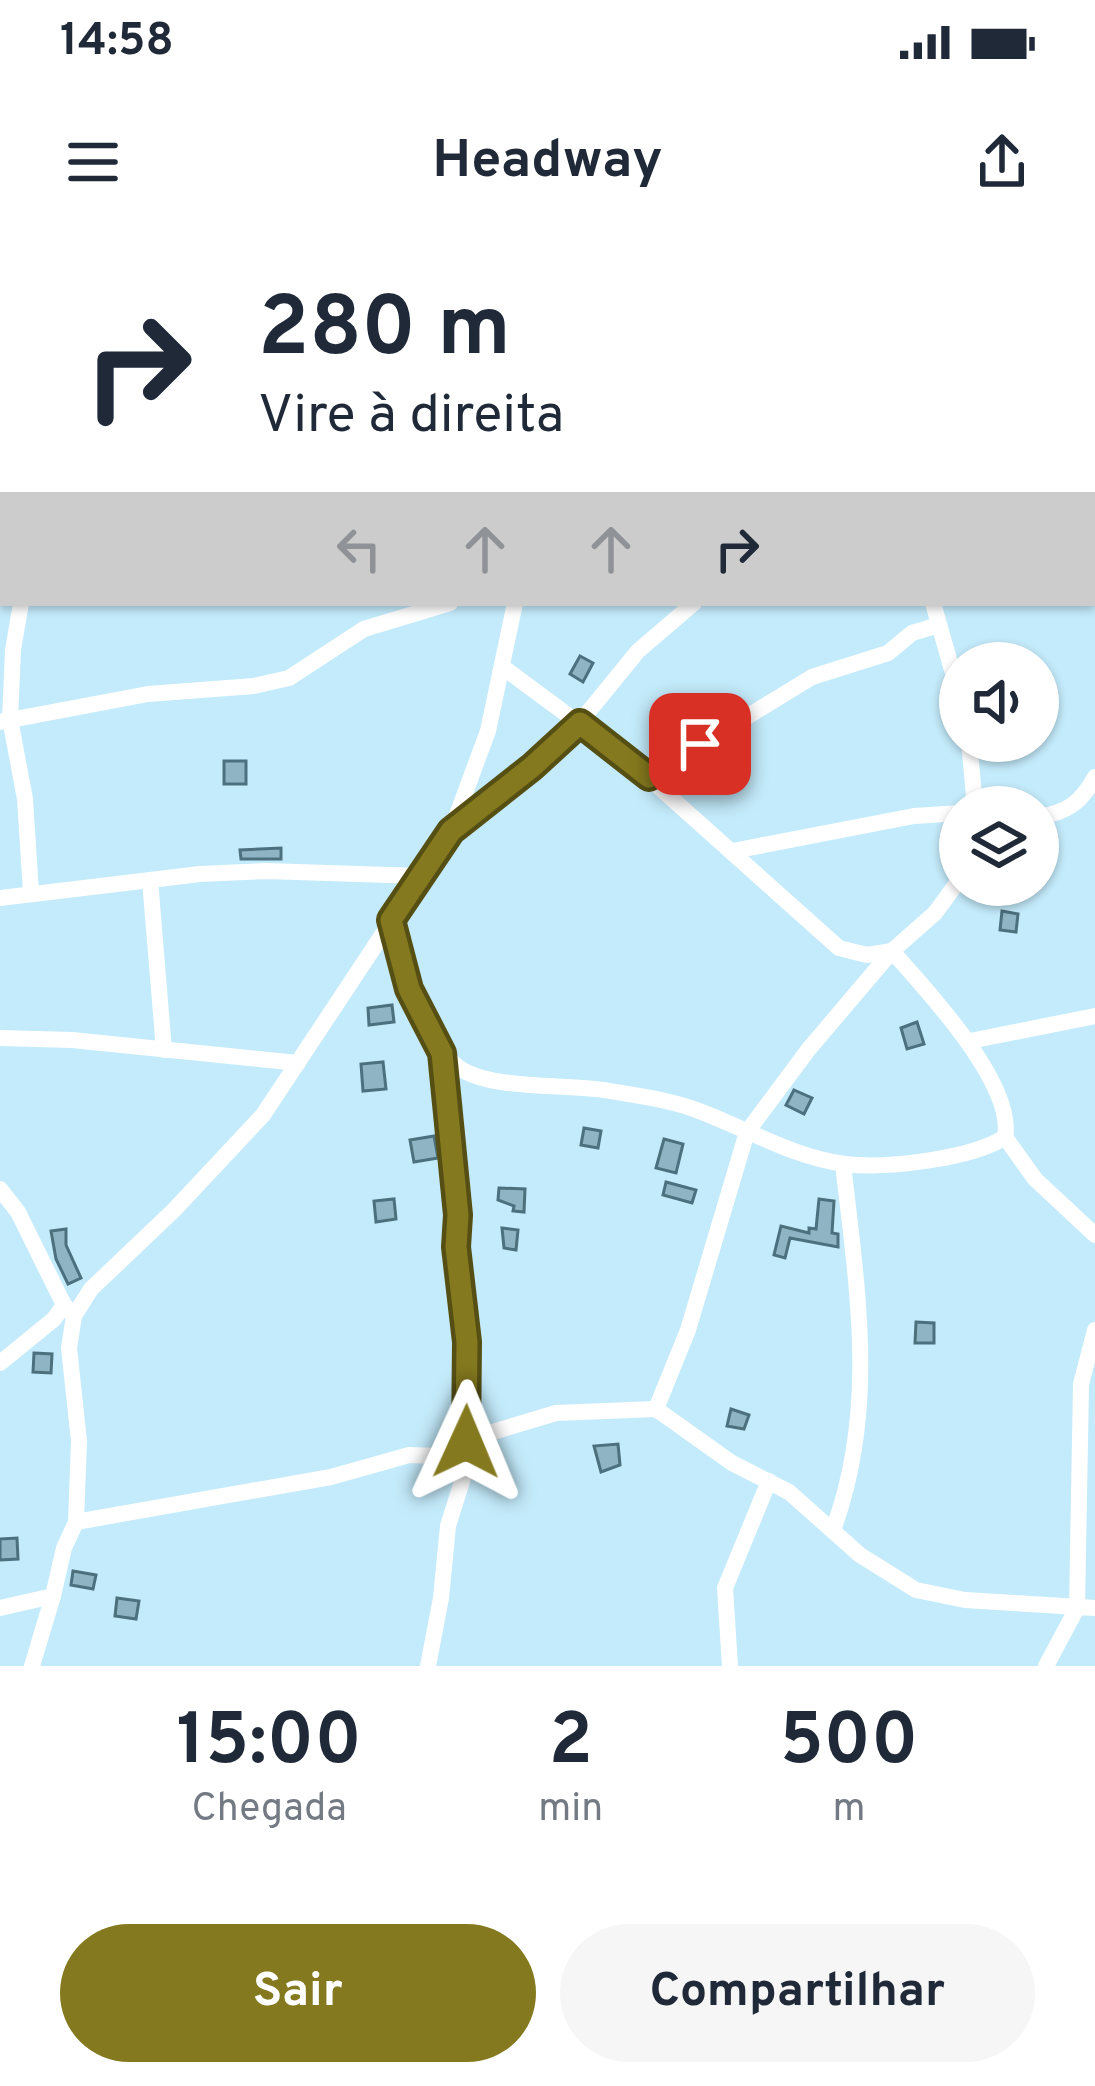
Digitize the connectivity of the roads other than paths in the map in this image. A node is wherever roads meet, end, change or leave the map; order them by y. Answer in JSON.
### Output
{"nodes":[{"id":1,"x":21,"y":606,"type":"edge"},
{"id":2,"x":441,"y":606,"type":"edge"},
{"id":3,"x":514,"y":606,"type":"edge"},
{"id":4,"x":690,"y":606,"type":"edge"},
{"id":5,"x":934,"y":606,"type":"edge"},
{"id":6,"x":939,"y":625,"type":"junction"},
{"id":7,"x":944,"y":642,"type":"edge"},
{"id":8,"x":504,"y":668,"type":"junction"},
{"id":9,"x":5,"y":721,"type":"edge"},
{"id":10,"x":580,"y":723,"type":"junction"},
{"id":11,"x":649,"y":777,"type":"junction"},
{"id":12,"x":1095,"y":777,"type":"edge"},
{"id":13,"x":1059,"y":814,"type":"edge"},
{"id":14,"x":939,"y":815,"type":"edge"},
{"id":15,"x":451,"y":831,"type":"junction"},
{"id":16,"x":733,"y":851,"type":"junction"},
{"id":17,"x":420,"y":876,"type":"junction"},
{"id":18,"x":150,"y":880,"type":"junction"},
{"id":19,"x":31,"y":893,"type":"junction"},
{"id":20,"x":0,"y":898,"type":"edge"},
{"id":21,"x":940,"y":906,"type":"edge"},
{"id":22,"x":391,"y":920,"type":"junction"},
{"id":23,"x":892,"y":951,"type":"junction"},
{"id":24,"x":1095,"y":1016,"type":"edge"},
{"id":25,"x":0,"y":1038,"type":"edge"},
{"id":26,"x":970,"y":1041,"type":"junction"},
{"id":27,"x":164,"y":1050,"type":"junction"},
{"id":28,"x":442,"y":1053,"type":"junction"},
{"id":29,"x":298,"y":1063,"type":"junction"},
{"id":30,"x":464,"y":1071,"type":"junction"},
{"id":31,"x":445,"y":1081,"type":"junction"},
{"id":32,"x":746,"y":1132,"type":"junction"},
{"id":33,"x":1005,"y":1137,"type":"junction"},
{"id":34,"x":843,"y":1164,"type":"junction"},
{"id":35,"x":0,"y":1189,"type":"edge"},
{"id":36,"x":1095,"y":1234,"type":"edge"},
{"id":37,"x":69,"y":1310,"type":"junction"},
{"id":38,"x":1095,"y":1330,"type":"edge"},
{"id":39,"x":0,"y":1363,"type":"edge"},
{"id":40,"x":656,"y":1409,"type":"junction"},
{"id":41,"x":471,"y":1440,"type":"junction"},
{"id":42,"x":1087,"y":1478,"type":"edge"},
{"id":43,"x":769,"y":1481,"type":"junction"},
{"id":44,"x":76,"y":1522,"type":"junction"},
{"id":45,"x":832,"y":1530,"type":"junction"},
{"id":46,"x":53,"y":1595,"type":"junction"},
{"id":47,"x":1086,"y":1608,"type":"edge"},
{"id":48,"x":0,"y":1609,"type":"edge"},
{"id":49,"x":32,"y":1666,"type":"edge"},
{"id":50,"x":428,"y":1666,"type":"edge"},
{"id":51,"x":730,"y":1666,"type":"edge"},
{"id":52,"x":1046,"y":1666,"type":"edge"}],
"edges":[{"from":1,"to":9,"type":"street"},
{"from":2,"to":9,"type":"street"},
{"from":3,"to":8,"type":"street"},
{"from":4,"to":10,"type":"street"},
{"from":5,"to":6,"type":"street"},
{"from":6,"to":7,"type":"street"},
{"from":6,"to":11,"type":"street"},
{"from":8,"to":10,"type":"street"},
{"from":8,"to":15,"type":"street"},
{"from":9,"to":19,"type":"street"},
{"from":10,"to":11,"type":"street"},
{"from":10,"to":15,"type":"street"},
{"from":11,"to":16,"type":"street"},
{"from":12,"to":13,"type":"street"},
{"from":14,"to":16,"type":"street"},
{"from":15,"to":17,"type":"street"},
{"from":16,"to":23,"type":"street"},
{"from":17,"to":18,"type":"street"},
{"from":17,"to":22,"type":"street"},
{"from":18,"to":19,"type":"street"},
{"from":18,"to":27,"type":"street"},
{"from":19,"to":20,"type":"street"},
{"from":21,"to":23,"type":"street"},
{"from":22,"to":28,"type":"street"},
{"from":22,"to":29,"type":"street"},
{"from":23,"to":26,"type":"street"},
{"from":23,"to":32,"type":"street"},
{"from":24,"to":26,"type":"street"},
{"from":25,"to":27,"type":"street"},
{"from":26,"to":33,"type":"street"},
{"from":27,"to":29,"type":"street"},
{"from":28,"to":30,"type":"street"},
{"from":28,"to":31,"type":"street"},
{"from":29,"to":37,"type":"street"},
{"from":30,"to":31,"type":"street"},
{"from":30,"to":32,"type":"street"},
{"from":31,"to":41,"type":"street"},
{"from":32,"to":34,"type":"street"},
{"from":32,"to":40,"type":"street"},
{"from":33,"to":34,"type":"street"},
{"from":33,"to":36,"type":"street"},
{"from":34,"to":45,"type":"street"},
{"from":35,"to":37,"type":"street"},
{"from":37,"to":39,"type":"street"},
{"from":37,"to":44,"type":"street"},
{"from":38,"to":42,"type":"street"},
{"from":40,"to":41,"type":"street"},
{"from":40,"to":43,"type":"street"},
{"from":41,"to":44,"type":"street"},
{"from":41,"to":50,"type":"street"},
{"from":42,"to":47,"type":"street"},
{"from":43,"to":45,"type":"street"},
{"from":43,"to":51,"type":"street"},
{"from":44,"to":46,"type":"street"},
{"from":45,"to":47,"type":"street"},
{"from":46,"to":48,"type":"street"},
{"from":46,"to":49,"type":"street"},
{"from":47,"to":52,"type":"street"}]}
